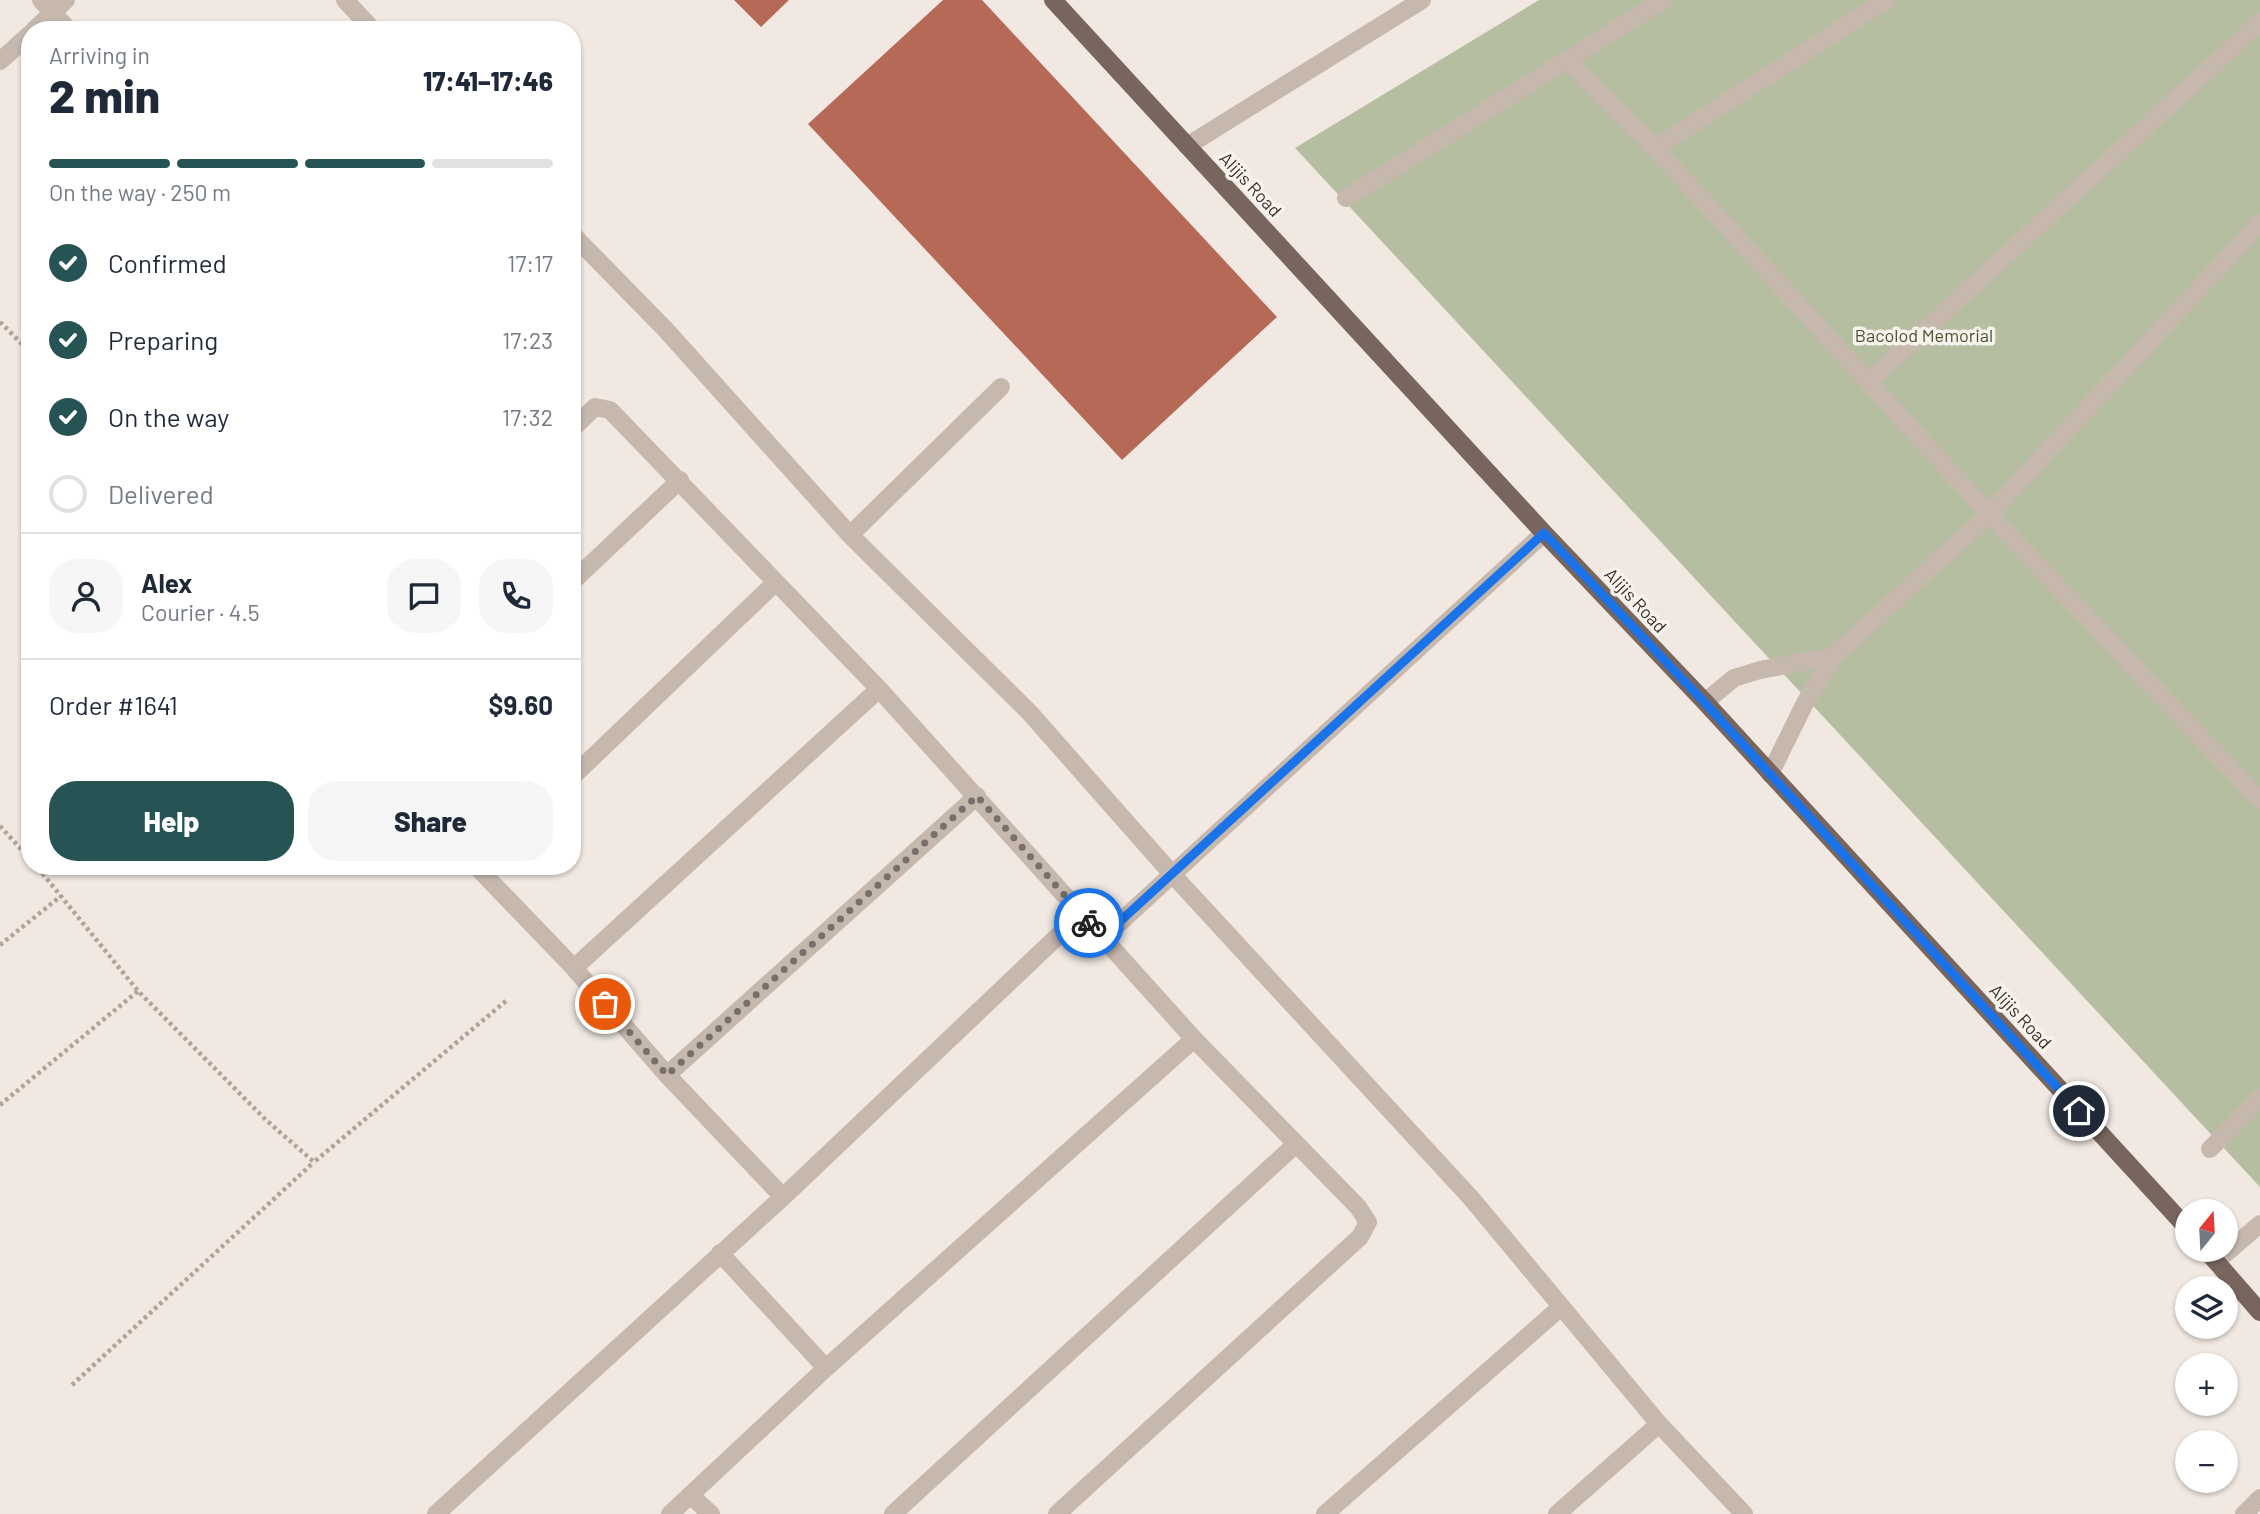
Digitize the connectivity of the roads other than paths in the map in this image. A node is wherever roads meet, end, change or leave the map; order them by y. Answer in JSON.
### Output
{"nodes":[{"id":1,"x":66,"y":0,"type":"edge"},
{"id":2,"x":345,"y":0,"type":"edge"},
{"id":3,"x":1053,"y":0,"type":"edge"},
{"id":4,"x":1422,"y":0,"type":"edge"},
{"id":5,"x":1663,"y":0,"type":"edge"},
{"id":6,"x":1886,"y":0,"type":"edge"},
{"id":7,"x":47,"y":6,"type":"edge"},
{"id":8,"x":61,"y":21,"type":"edge"},
{"id":9,"x":365,"y":21,"type":"edge"},
{"id":10,"x":2260,"y":22,"type":"edge"},
{"id":11,"x":21,"y":42,"type":"edge"},
{"id":12,"x":0,"y":61,"type":"edge"},
{"id":13,"x":1568,"y":61,"type":"junction"},
{"id":14,"x":1187,"y":146,"type":"junction"},
{"id":15,"x":1655,"y":148,"type":"junction"},
{"id":16,"x":1346,"y":198,"type":"dead end"},
{"id":17,"x":2260,"y":223,"type":"edge"},
{"id":18,"x":581,"y":243,"type":"edge"},
{"id":19,"x":1868,"y":382,"type":"junction"},
{"id":20,"x":1001,"y":387,"type":"dead end"},
{"id":21,"x":581,"y":420,"type":"edge"},
{"id":22,"x":680,"y":480,"type":"junction"},
{"id":23,"x":1989,"y":514,"type":"junction"},
{"id":24,"x":1544,"y":533,"type":"junction"},
{"id":25,"x":850,"y":535,"type":"junction"},
{"id":26,"x":581,"y":574,"type":"edge"},
{"id":27,"x":775,"y":583,"type":"junction"},
{"id":28,"x":1834,"y":656,"type":"junction"},
{"id":29,"x":879,"y":689,"type":"junction"},
{"id":30,"x":1704,"y":702,"type":"junction"},
{"id":31,"x":581,"y":768,"type":"edge"},
{"id":32,"x":1770,"y":774,"type":"junction"},
{"id":33,"x":977,"y":796,"type":"junction"},
{"id":34,"x":2260,"y":800,"type":"edge"},
{"id":35,"x":1172,"y":874,"type":"junction"},
{"id":36,"x":485,"y":875,"type":"edge"},
{"id":37,"x":1081,"y":914,"type":"junction"},
{"id":38,"x":1103,"y":937,"type":"junction"},
{"id":39,"x":574,"y":968,"type":"junction"},
{"id":40,"x":1195,"y":1039,"type":"junction"},
{"id":41,"x":667,"y":1075,"type":"junction"},
{"id":42,"x":2260,"y":1098,"type":"edge"},
{"id":43,"x":1296,"y":1144,"type":"junction"},
{"id":44,"x":2210,"y":1149,"type":"dead end"},
{"id":45,"x":783,"y":1197,"type":"junction"},
{"id":46,"x":2175,"y":1215,"type":"edge"},
{"id":47,"x":2260,"y":1224,"type":"edge"},
{"id":48,"x":2238,"y":1238,"type":"edge"},
{"id":49,"x":720,"y":1253,"type":"junction"},
{"id":50,"x":2218,"y":1262,"type":"edge"},
{"id":51,"x":1561,"y":1307,"type":"junction"},
{"id":52,"x":2260,"y":1312,"type":"edge"},
{"id":53,"x":826,"y":1368,"type":"junction"},
{"id":54,"x":1658,"y":1424,"type":"junction"},
{"id":55,"x":690,"y":1495,"type":"junction"},
{"id":56,"x":2260,"y":1498,"type":"edge"},
{"id":57,"x":436,"y":1514,"type":"edge"},
{"id":58,"x":670,"y":1514,"type":"edge"},
{"id":59,"x":711,"y":1514,"type":"edge"},
{"id":60,"x":893,"y":1514,"type":"edge"},
{"id":61,"x":1057,"y":1514,"type":"edge"},
{"id":62,"x":1325,"y":1514,"type":"edge"},
{"id":63,"x":1557,"y":1514,"type":"edge"},
{"id":64,"x":1744,"y":1514,"type":"edge"},
{"id":65,"x":2244,"y":1514,"type":"edge"}],
"edges":[{"from":1,"to":7,"type":"street"},
{"from":2,"to":9,"type":"street"},
{"from":3,"to":14,"type":"main road","name":"Alijis Road"},
{"from":4,"to":14,"type":"street"},
{"from":5,"to":13,"type":"street"},
{"from":6,"to":15,"type":"street"},
{"from":7,"to":8,"type":"street"},
{"from":10,"to":19,"type":"street"},
{"from":11,"to":12,"type":"street"},
{"from":13,"to":15,"type":"street"},
{"from":13,"to":16,"type":"street"},
{"from":14,"to":24,"type":"main road","name":"Alijis Road"},
{"from":15,"to":19,"type":"street"},
{"from":17,"to":23,"type":"street"},
{"from":18,"to":25,"type":"street"},
{"from":19,"to":23,"type":"street"},
{"from":20,"to":25,"type":"street"},
{"from":21,"to":22,"type":"street"},
{"from":22,"to":26,"type":"street"},
{"from":22,"to":27,"type":"street"},
{"from":23,"to":28,"type":"street"},
{"from":23,"to":34,"type":"street"},
{"from":24,"to":30,"type":"main road","name":"Alijis Road"},
{"from":24,"to":35,"type":"street"},
{"from":25,"to":35,"type":"street"},
{"from":27,"to":29,"type":"street"},
{"from":27,"to":31,"type":"street"},
{"from":28,"to":30,"type":"street"},
{"from":28,"to":32,"type":"street"},
{"from":29,"to":33,"type":"street"},
{"from":29,"to":39,"type":"street"},
{"from":30,"to":32,"type":"main road","name":"Alijis Road"},
{"from":32,"to":46,"type":"main road","name":"Alijis Road"},
{"from":33,"to":37,"type":"street"},
{"from":33,"to":41,"type":"street"},
{"from":35,"to":38,"type":"street"},
{"from":35,"to":51,"type":"street"},
{"from":36,"to":39,"type":"street"},
{"from":37,"to":38,"type":"street"},
{"from":37,"to":45,"type":"street"},
{"from":38,"to":40,"type":"street"},
{"from":39,"to":41,"type":"street"},
{"from":40,"to":43,"type":"street"},
{"from":40,"to":53,"type":"street"},
{"from":41,"to":45,"type":"street"},
{"from":42,"to":44,"type":"street"},
{"from":43,"to":60,"type":"street"},
{"from":43,"to":61,"type":"street"},
{"from":45,"to":49,"type":"street"},
{"from":47,"to":48,"type":"street"},
{"from":49,"to":53,"type":"street"},
{"from":49,"to":57,"type":"street"},
{"from":50,"to":52,"type":"main road"},
{"from":51,"to":54,"type":"street"},
{"from":51,"to":62,"type":"street"},
{"from":53,"to":55,"type":"street"},
{"from":54,"to":63,"type":"street"},
{"from":54,"to":64,"type":"street"},
{"from":55,"to":58,"type":"street"},
{"from":55,"to":59,"type":"street"},
{"from":56,"to":65,"type":"street"}]}
